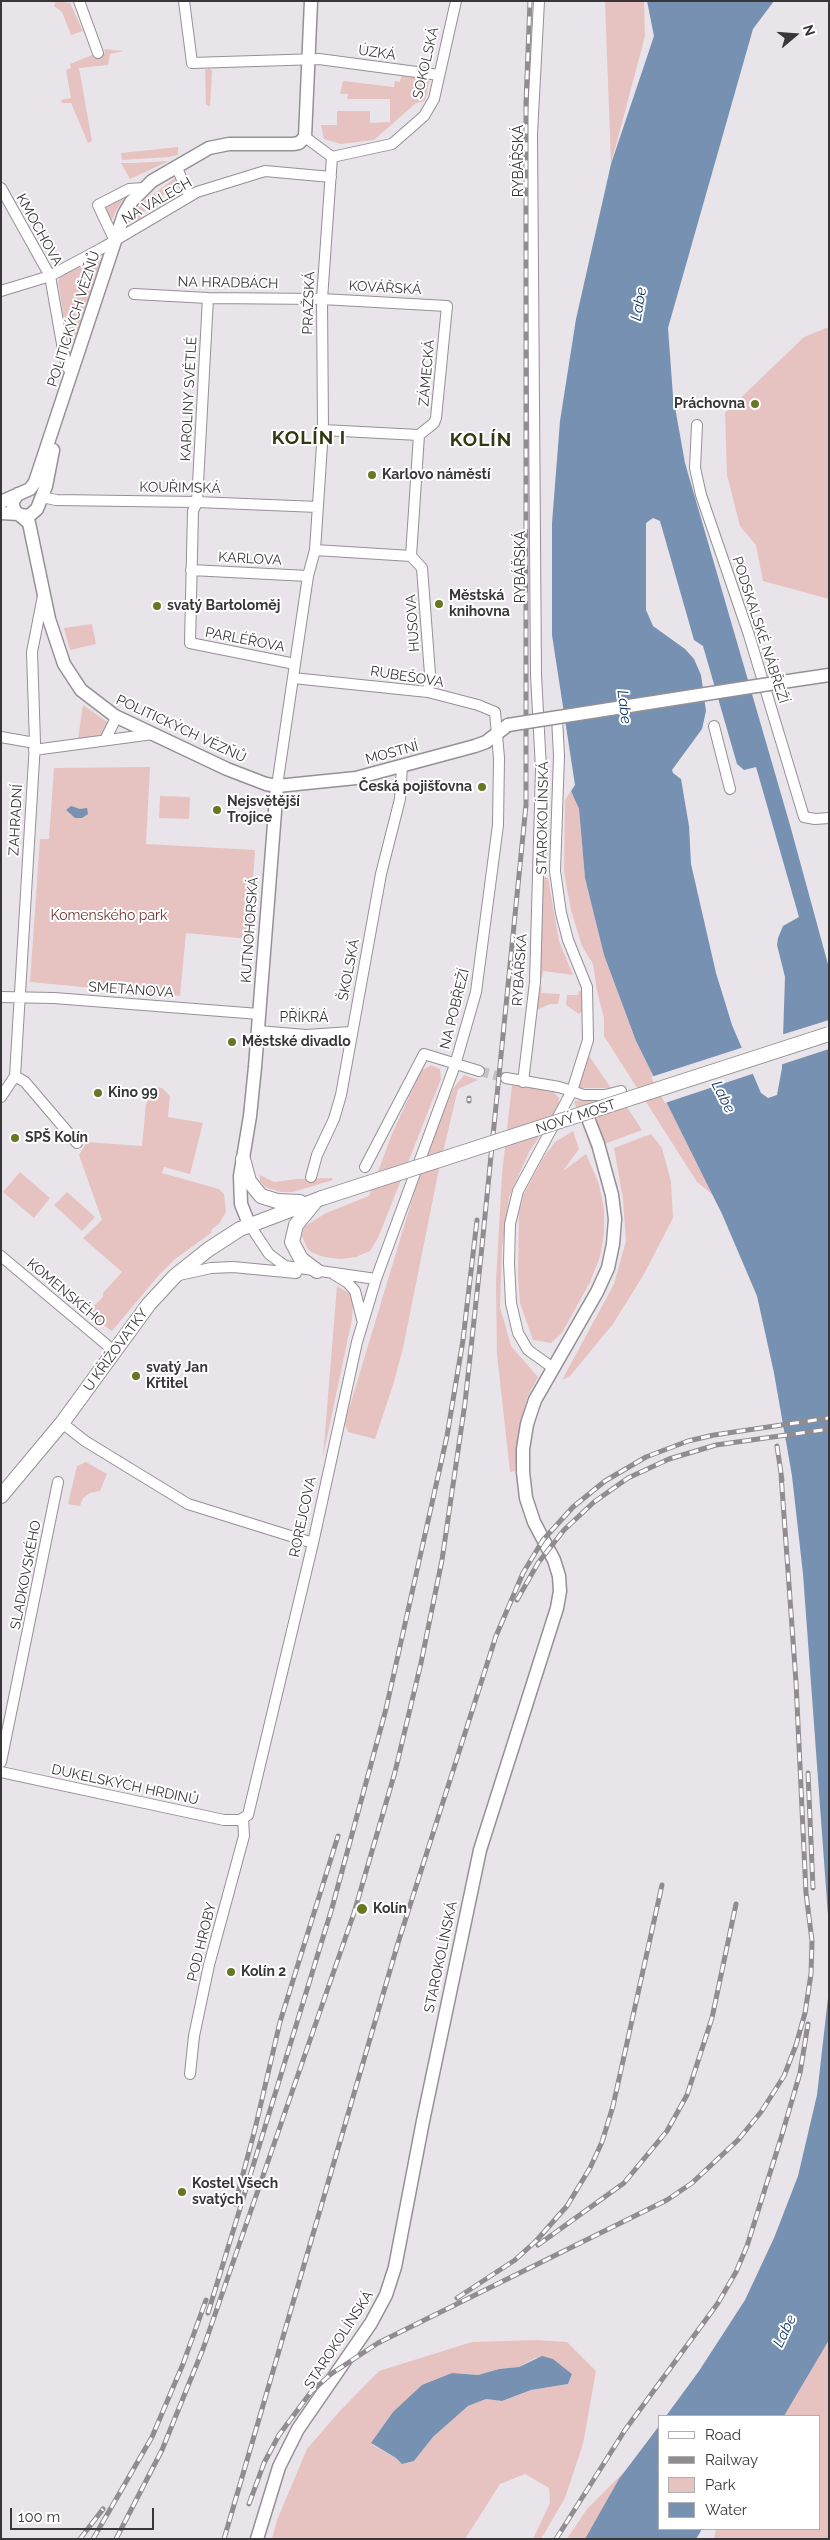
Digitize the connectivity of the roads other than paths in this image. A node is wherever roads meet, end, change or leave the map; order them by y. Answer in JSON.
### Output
{"nodes":[{"id":1,"x":79,"y":1,"type":"edge"},
{"id":2,"x":184,"y":1,"type":"edge"},
{"id":3,"x":311,"y":1,"type":"edge"},
{"id":4,"x":456,"y":1,"type":"edge"},
{"id":5,"x":539,"y":1,"type":"edge"},
{"id":6,"x":98,"y":53,"type":"dead end"},
{"id":7,"x":310,"y":60,"type":"junction"},
{"id":8,"x":440,"y":75,"type":"junction"},
{"id":9,"x":305,"y":137,"type":"junction"},
{"id":10,"x":332,"y":157,"type":"junction"},
{"id":11,"x":176,"y":166,"type":"junction"},
{"id":12,"x":331,"y":177,"type":"junction"},
{"id":13,"x":1,"y":188,"type":"edge"},
{"id":14,"x":144,"y":188,"type":"junction"},
{"id":15,"x":189,"y":195,"type":"junction"},
{"id":16,"x":115,"y":241,"type":"junction"},
{"id":17,"x":50,"y":276,"type":"junction"},
{"id":18,"x":1,"y":291,"type":"edge"},
{"id":19,"x":134,"y":294,"type":"dead end"},
{"id":20,"x":208,"y":298,"type":"junction"},
{"id":21,"x":322,"y":299,"type":"junction"},
{"id":22,"x":447,"y":306,"type":"joint"},
{"id":23,"x":72,"y":372,"type":"junction"},
{"id":24,"x":62,"y":406,"type":"junction"},
{"id":25,"x":697,"y":425,"type":"dead end"},
{"id":26,"x":323,"y":430,"type":"junction"},
{"id":27,"x":419,"y":435,"type":"junction"},
{"id":28,"x":19,"y":493,"type":"junction"},
{"id":29,"x":1,"y":502,"type":"edge"},
{"id":30,"x":40,"y":502,"type":"junction"},
{"id":31,"x":197,"y":502,"type":"junction"},
{"id":32,"x":318,"y":507,"type":"junction"},
{"id":33,"x":1,"y":513,"type":"edge"},
{"id":34,"x":20,"y":515,"type":"junction"},
{"id":35,"x":315,"y":550,"type":"junction"},
{"id":36,"x":411,"y":556,"type":"junction"},
{"id":37,"x":191,"y":570,"type":"junction"},
{"id":38,"x":40,"y":576,"type":"junction"},
{"id":39,"x":308,"y":576,"type":"junction"},
{"id":40,"x":44,"y":596,"type":"junction"},
{"id":41,"x":190,"y":643,"type":"joint"},
{"id":42,"x":295,"y":664,"type":"junction"},
{"id":43,"x":829,"y":674,"type":"edge"},
{"id":44,"x":293,"y":678,"type":"junction"},
{"id":45,"x":428,"y":692,"type":"junction"},
{"id":46,"x":115,"y":716,"type":"junction"},
{"id":47,"x":557,"y":723,"type":"junction"},
{"id":48,"x":714,"y":726,"type":"dead end"},
{"id":49,"x":503,"y":729,"type":"junction"},
{"id":50,"x":153,"y":734,"type":"junction"},
{"id":51,"x":1,"y":737,"type":"edge"},
{"id":52,"x":105,"y":740,"type":"junction"},
{"id":53,"x":34,"y":746,"type":"junction"},
{"id":54,"x":402,"y":766,"type":"junction"},
{"id":55,"x":277,"y":786,"type":"junction"},
{"id":56,"x":730,"y":789,"type":"dead end"},
{"id":57,"x":829,"y":818,"type":"edge"},
{"id":58,"x":1,"y":997,"type":"edge"},
{"id":59,"x":20,"y":998,"type":"junction"},
{"id":60,"x":259,"y":1014,"type":"junction"},
{"id":61,"x":258,"y":1031,"type":"junction"},
{"id":62,"x":351,"y":1032,"type":"junction"},
{"id":63,"x":829,"y":1034,"type":"edge"},
{"id":64,"x":455,"y":1065,"type":"junction"},
{"id":65,"x":479,"y":1071,"type":"tunnel mouth"},
{"id":66,"x":15,"y":1076,"type":"junction"},
{"id":67,"x":506,"y":1078,"type":"tunnel mouth"},
{"id":68,"x":523,"y":1082,"type":"junction"},
{"id":69,"x":572,"y":1091,"type":"junction"},
{"id":70,"x":621,"y":1091,"type":"dead end"},
{"id":71,"x":1,"y":1097,"type":"edge"},
{"id":72,"x":586,"y":1113,"type":"junction"},
{"id":73,"x":77,"y":1143,"type":"dead end"},
{"id":74,"x":243,"y":1159,"type":"junction"},
{"id":75,"x":365,"y":1167,"type":"dead end"},
{"id":76,"x":311,"y":1177,"type":"dead end"},
{"id":77,"x":319,"y":1199,"type":"junction"},
{"id":78,"x":249,"y":1224,"type":"junction"},
{"id":79,"x":1,"y":1256,"type":"edge"},
{"id":80,"x":322,"y":1272,"type":"junction"},
{"id":81,"x":175,"y":1276,"type":"junction"},
{"id":82,"x":376,"y":1279,"type":"junction"},
{"id":83,"x":362,"y":1325,"type":"junction"},
{"id":84,"x":114,"y":1351,"type":"junction"},
{"id":85,"x":553,"y":1368,"type":"junction"},
{"id":86,"x":62,"y":1423,"type":"junction"},
{"id":87,"x":58,"y":1482,"type":"dead end"},
{"id":88,"x":1,"y":1496,"type":"edge"},
{"id":89,"x":313,"y":1543,"type":"junction"},
{"id":90,"x":1,"y":1762,"type":"edge"},
{"id":91,"x":1,"y":1772,"type":"edge"},
{"id":92,"x":243,"y":1818,"type":"junction"},
{"id":93,"x":190,"y":2074,"type":"dead end"},
{"id":94,"x":257,"y":2539,"type":"edge"}],
"edges":[{"from":1,"to":6,"type":"street"},
{"from":2,"to":7,"type":"street","name":"ÚZKÁ"},
{"from":3,"to":7,"type":"street"},
{"from":4,"to":8,"type":"street","name":"SOKOLSKÁ"},
{"from":5,"to":68,"type":"street","name":"RYBÁŘSKÁ"},
{"from":7,"to":8,"type":"street","name":"ÚZKÁ"},
{"from":7,"to":9,"type":"street"},
{"from":8,"to":10,"type":"street","name":"SOKOLSKÁ"},
{"from":9,"to":10,"type":"street"},
{"from":9,"to":11,"type":"street","name":"POLITICKÝCH VĚZŇŮ"},
{"from":10,"to":12,"type":"street","name":"PRAŽSKÁ"},
{"from":11,"to":14,"type":"street","name":"POLITICKÝCH VĚZŇŮ"},
{"from":11,"to":15,"type":"street"},
{"from":12,"to":15,"type":"street","name":"NA VALECH"},
{"from":12,"to":21,"type":"street","name":"PRAŽSKÁ"},
{"from":13,"to":17,"type":"street","name":"KMOCHOVA"},
{"from":14,"to":16,"type":"street","name":"POLITICKÝCH VĚZŇŮ"},
{"from":14,"to":16,"type":"street","name":"POLITICKÝCH VĚZŇŮ"},
{"from":15,"to":16,"type":"street","name":"NA VALECH"},
{"from":16,"to":17,"type":"street","name":"POLITICKÝCH VĚZŇŮ"},
{"from":16,"to":23,"type":"street","name":"POLITICKÝCH VĚZŇŮ"},
{"from":17,"to":18,"type":"street","name":"POLITICKÝCH VĚZŇŮ"},
{"from":17,"to":23,"type":"street","name":"KMOCHOVA"},
{"from":19,"to":20,"type":"street","name":"NA HRADBÁCH"},
{"from":20,"to":21,"type":"street","name":"NA HRADBÁCH"},
{"from":20,"to":31,"type":"street","name":"KAROLINY SVĚTLÉ"},
{"from":21,"to":22,"type":"street","name":"KOVÁŘSKÁ"},
{"from":21,"to":26,"type":"street","name":"PRAŽSKÁ"},
{"from":22,"to":27,"type":"street","name":"ZÁMECKÁ"},
{"from":23,"to":24,"type":"street","name":"POLITICKÝCH VĚZŇŮ"},
{"from":24,"to":28,"type":"street","name":"POLITICKÝCH VĚZŇŮ"},
{"from":24,"to":30,"type":"street","name":"POLITICKÝCH VĚZŇŮ"},
{"from":25,"to":57,"type":"street","name":"PODSKALSKÉ NÁBŘEŽÍ"},
{"from":26,"to":27,"type":"street"},
{"from":26,"to":32,"type":"street"},
{"from":27,"to":36,"type":"street"},
{"from":28,"to":29,"type":"street"},
{"from":28,"to":30,"type":"street"},
{"from":28,"to":34,"type":"street","name":"POLITICKÝCH VĚZŇŮ"},
{"from":30,"to":31,"type":"street","name":"KOUŘIMSKÁ"},
{"from":30,"to":34,"type":"street"},
{"from":30,"to":38,"type":"street","name":"POLITICKÝCH VĚZŇŮ"},
{"from":31,"to":32,"type":"street","name":"KOUŘIMSKÁ"},
{"from":31,"to":37,"type":"street","name":"KAROLINY SVĚTLÉ"},
{"from":32,"to":35,"type":"street"},
{"from":33,"to":34,"type":"street"},
{"from":34,"to":38,"type":"street","name":"POLITICKÝCH VĚZŇŮ"},
{"from":35,"to":36,"type":"street"},
{"from":35,"to":39,"type":"street","name":"KUTNOHORSKÁ"},
{"from":36,"to":45,"type":"street","name":"HUSOVA"},
{"from":37,"to":39,"type":"street","name":"KARLOVA"},
{"from":37,"to":41,"type":"street","name":"KAROLINY SVĚTLÉ"},
{"from":38,"to":40,"type":"street","name":"POLITICKÝCH VĚZŇŮ"},
{"from":39,"to":42,"type":"street","name":"KUTNOHORSKÁ"},
{"from":40,"to":46,"type":"street","name":"POLITICKÝCH VĚZŇŮ"},
{"from":40,"to":53,"type":"street","name":"ZAHRADNÍ"},
{"from":41,"to":42,"type":"street","name":"PARLÉŘOVA"},
{"from":42,"to":44,"type":"street","name":"KUTNOHORSKÁ"},
{"from":43,"to":47,"type":"street","bridge":true},
{"from":44,"to":45,"type":"street","name":"RUBEŠOVA"},
{"from":44,"to":55,"type":"street","name":"KUTNOHORSKÁ"},
{"from":45,"to":49,"type":"street","name":"RUBEŠOVA"},
{"from":46,"to":50,"type":"street","name":"POLITICKÝCH VĚZŇŮ"},
{"from":46,"to":52,"type":"street"},
{"from":47,"to":49,"type":"street","bridge":true},
{"from":47,"to":69,"type":"street","name":"STAROKOLÍNSKÁ"},
{"from":48,"to":56,"type":"street"},
{"from":49,"to":54,"type":"street","name":"MOSTNÍ"},
{"from":49,"to":64,"type":"street","name":"NA POBŘEŽÍ"},
{"from":50,"to":52,"type":"street"},
{"from":50,"to":55,"type":"street","name":"POLITICKÝCH VĚZŇŮ"},
{"from":51,"to":53,"type":"street"},
{"from":52,"to":53,"type":"street"},
{"from":53,"to":59,"type":"street","name":"ZAHRADNÍ"},
{"from":54,"to":55,"type":"street","name":"MOSTNÍ"},
{"from":54,"to":62,"type":"street","name":"ŠKOLSKÁ"},
{"from":55,"to":60,"type":"street","name":"KUTNOHORSKÁ"},
{"from":58,"to":59,"type":"street","name":"SMETANOVA"},
{"from":59,"to":60,"type":"street","name":"SMETANOVA"},
{"from":59,"to":66,"type":"street","name":"ZAHRADNÍ"},
{"from":60,"to":61,"type":"street","name":"KUTNOHORSKÁ"},
{"from":61,"to":62,"type":"street","name":"PŘÍKRÁ"},
{"from":61,"to":74,"type":"street","name":"KUTNOHORSKÁ"},
{"from":62,"to":76,"type":"street","name":"ŠKOLSKÁ"},
{"from":63,"to":72,"type":"main road","name":"NOVÝ MOST","bridge":true},
{"from":64,"to":65,"type":"street"},
{"from":64,"to":75,"type":"street","name":"NA POBŘEŽÍ"},
{"from":64,"to":82,"type":"street","name":"NA POBŘEŽÍ"},
{"from":66,"to":71,"type":"street"},
{"from":66,"to":73,"type":"street"},
{"from":67,"to":68,"type":"street"},
{"from":68,"to":69,"type":"street"},
{"from":69,"to":70,"type":"street"},
{"from":69,"to":85,"type":"street","name":"STAROKOLÍNSKÁ"},
{"from":72,"to":77,"type":"main road","name":"NOVÝ MOST","bridge":true},
{"from":72,"to":85,"type":"street","name":"STAROKOLÍNSKÁ"},
{"from":74,"to":77,"type":"main road"},
{"from":74,"to":78,"type":"street","name":"KUTNOHORSKÁ"},
{"from":77,"to":78,"type":"main road","name":"U KŘIŽOVATKY"},
{"from":77,"to":80,"type":"main road"},
{"from":78,"to":80,"type":"street","name":"KUTNOHORSKÁ"},
{"from":78,"to":81,"type":"main road","name":"U KŘIŽOVATKY"},
{"from":79,"to":84,"type":"street","name":"KOMENSKÉHO"},
{"from":80,"to":81,"type":"street"},
{"from":80,"to":82,"type":"street"},
{"from":80,"to":83,"type":"street"},
{"from":81,"to":84,"type":"main road","name":"U KŘIŽOVATKY"},
{"from":82,"to":83,"type":"street","name":"ROREJCOVA"},
{"from":83,"to":89,"type":"street","name":"ROREJCOVA"},
{"from":84,"to":86,"type":"main road","name":"U KŘIŽOVATKY"},
{"from":85,"to":94,"type":"street","name":"STAROKOLÍNSKÁ"},
{"from":86,"to":88,"type":"main road","name":"U KŘIŽOVATKY"},
{"from":86,"to":89,"type":"street"},
{"from":87,"to":90,"type":"street","name":"SLADKOVSKÉHO"},
{"from":89,"to":92,"type":"street","name":"ROREJCOVA"},
{"from":91,"to":92,"type":"street","name":"DUKELSKÝCH HRDINŮ"},
{"from":92,"to":93,"type":"street","name":"POD HROBY"}]}
